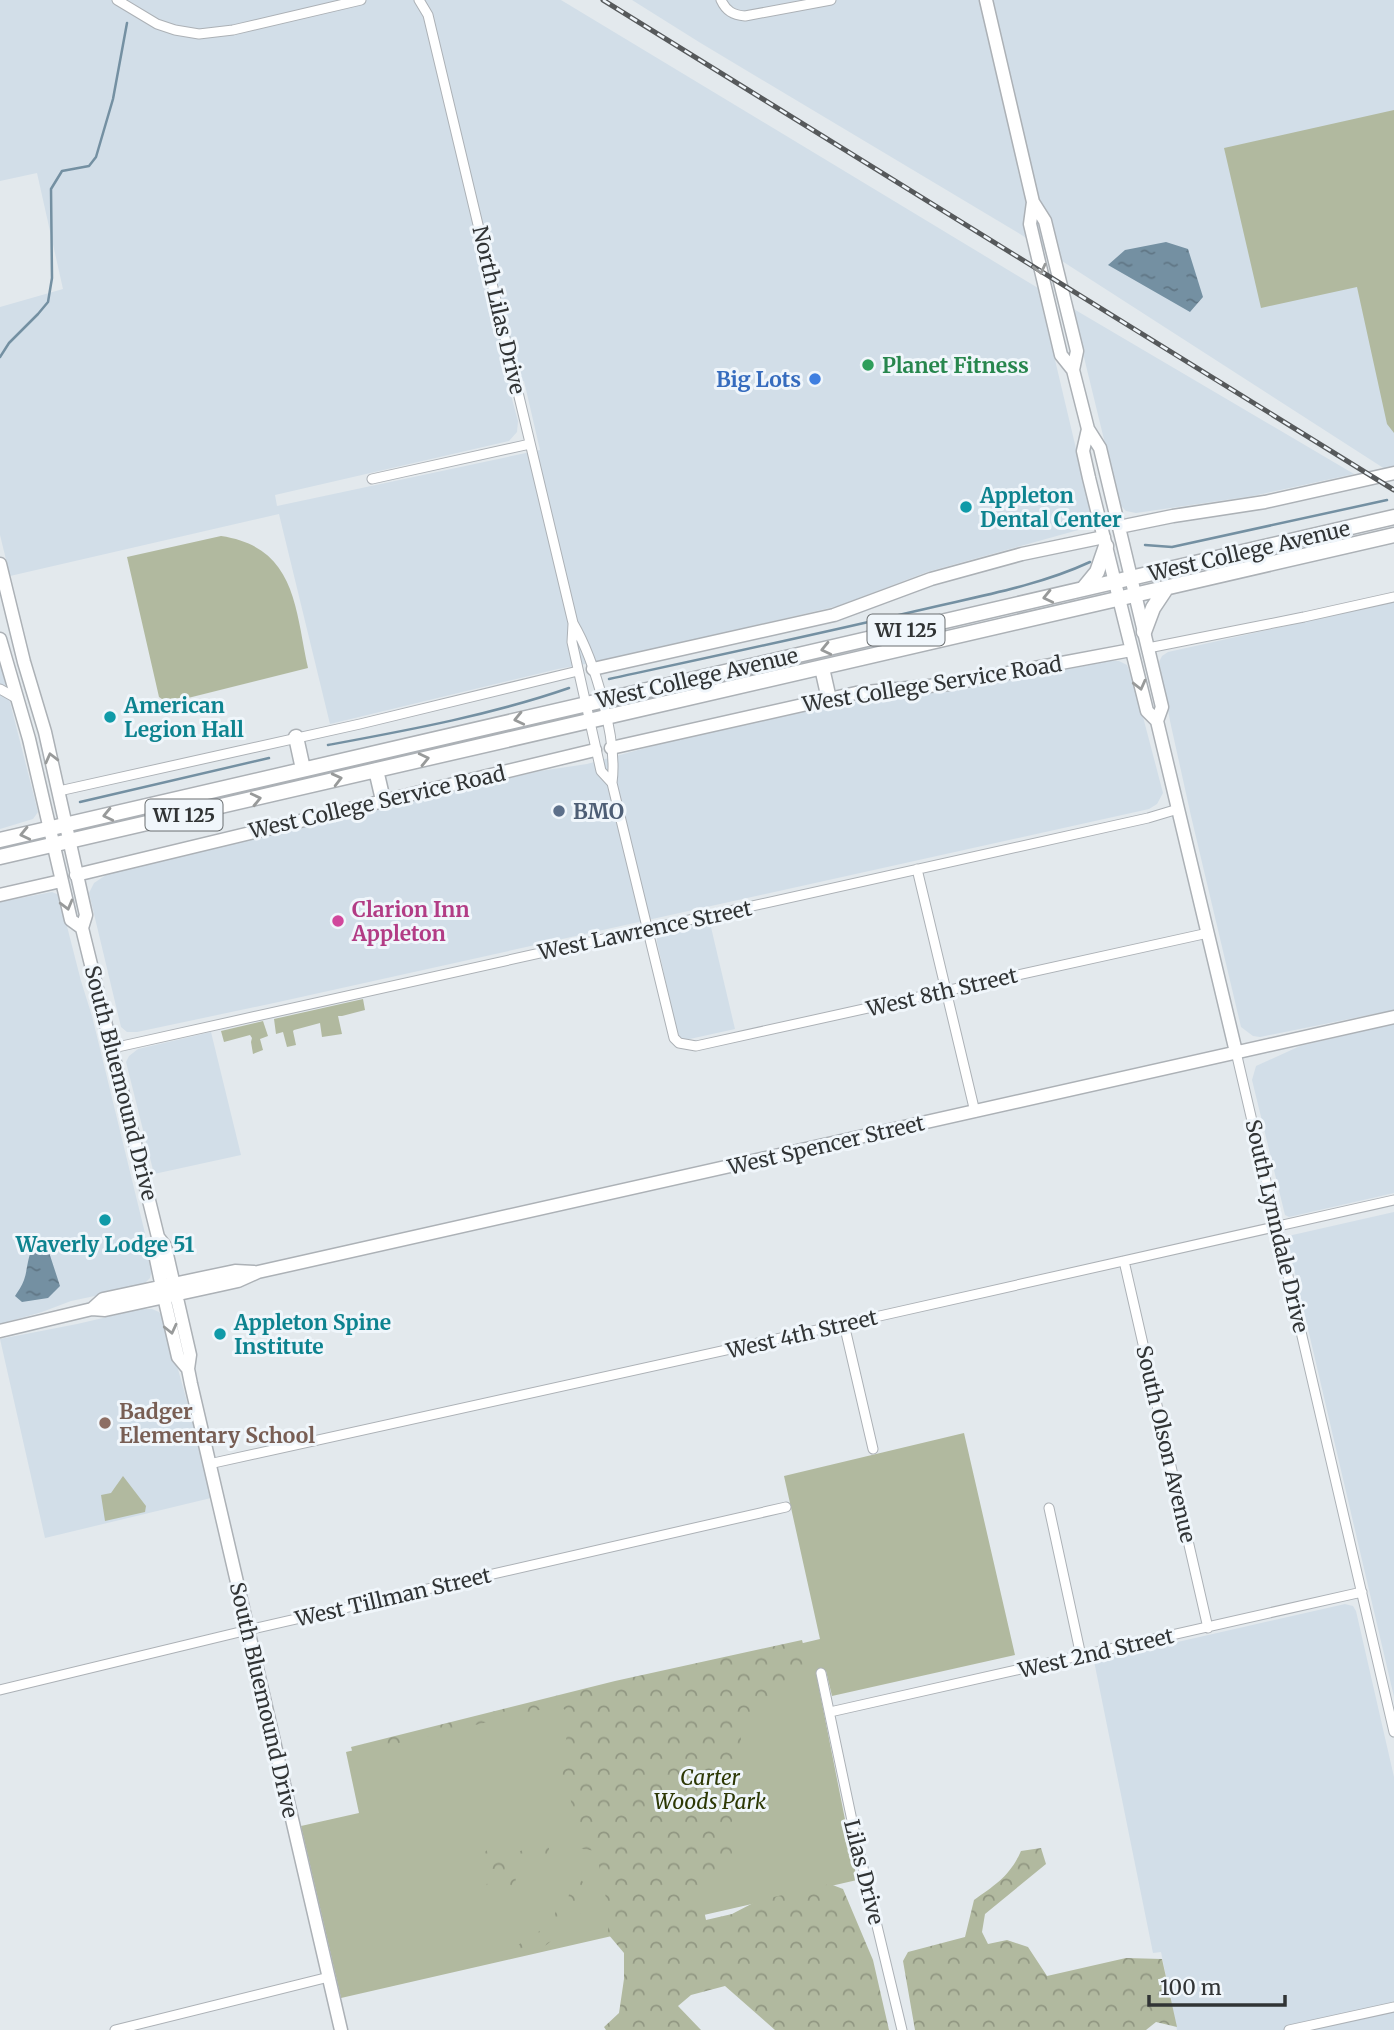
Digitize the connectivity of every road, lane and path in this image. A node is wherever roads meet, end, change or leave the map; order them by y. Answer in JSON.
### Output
{"nodes":[{"id":1,"x":117,"y":0,"type":"edge"},
{"id":2,"x":361,"y":0,"type":"edge"},
{"id":3,"x":419,"y":0,"type":"edge"},
{"id":4,"x":721,"y":0,"type":"edge"},
{"id":5,"x":831,"y":0,"type":"edge"},
{"id":6,"x":986,"y":0,"type":"edge"},
{"id":7,"x":1088,"y":429,"type":"junction"},
{"id":8,"x":530,"y":444,"type":"junction"},
{"id":9,"x":1394,"y":473,"type":"edge"},
{"id":10,"x":372,"y":479,"type":"dead end"},
{"id":11,"x":1394,"y":517,"type":"edge"},
{"id":12,"x":1119,"y":527,"type":"junction"},
{"id":13,"x":1394,"y":535,"type":"edge"},
{"id":14,"x":1105,"y":541,"type":"junction"},
{"id":15,"x":0,"y":564,"type":"edge"},
{"id":16,"x":1132,"y":578,"type":"junction"},
{"id":17,"x":1114,"y":582,"type":"junction"},
{"id":18,"x":1167,"y":587,"type":"junction"},
{"id":19,"x":1083,"y":589,"type":"junction"},
{"id":20,"x":1136,"y":595,"type":"junction"},
{"id":21,"x":1394,"y":597,"type":"edge"},
{"id":22,"x":1118,"y":598,"type":"junction"},
{"id":23,"x":573,"y":622,"type":"junction"},
{"id":24,"x":1144,"y":632,"type":"junction"},
{"id":25,"x":0,"y":639,"type":"edge"},
{"id":26,"x":1148,"y":648,"type":"junction"},
{"id":27,"x":1131,"y":650,"type":"junction"},
{"id":28,"x":822,"y":668,"type":"junction"},
{"id":29,"x":593,"y":669,"type":"junction"},
{"id":30,"x":578,"y":671,"type":"junction"},
{"id":31,"x":5,"y":677,"type":"edge"},
{"id":32,"x":0,"y":689,"type":"edge"},
{"id":33,"x":16,"y":698,"type":"junction"},
{"id":34,"x":829,"y":699,"type":"junction"},
{"id":35,"x":602,"y":701,"type":"junction"},
{"id":36,"x":585,"y":704,"type":"junction"},
{"id":37,"x":606,"y":718,"type":"junction"},
{"id":38,"x":589,"y":721,"type":"junction"},
{"id":39,"x":1157,"y":721,"type":"junction"},
{"id":40,"x":42,"y":724,"type":"junction"},
{"id":41,"x":296,"y":737,"type":"junction"},
{"id":42,"x":611,"y":748,"type":"junction"},
{"id":43,"x":595,"y":750,"type":"junction"},
{"id":44,"x":303,"y":769,"type":"junction"},
{"id":45,"x":376,"y":770,"type":"junction"},
{"id":46,"x":612,"y":783,"type":"junction"},
{"id":47,"x":59,"y":791,"type":"junction"},
{"id":48,"x":383,"y":800,"type":"junction"},
{"id":49,"x":1178,"y":809,"type":"junction"},
{"id":50,"x":66,"y":825,"type":"junction"},
{"id":51,"x":51,"y":828,"type":"junction"},
{"id":52,"x":0,"y":840,"type":"edge"},
{"id":53,"x":70,"y":841,"type":"junction"},
{"id":54,"x":54,"y":845,"type":"junction"},
{"id":55,"x":0,"y":857,"type":"edge"},
{"id":56,"x":917,"y":869,"type":"junction"},
{"id":57,"x":76,"y":874,"type":"junction"},
{"id":58,"x":61,"y":881,"type":"junction"},
{"id":59,"x":0,"y":895,"type":"edge"},
{"id":60,"x":82,"y":928,"type":"junction"},
{"id":61,"x":647,"y":929,"type":"junction"},
{"id":62,"x":1208,"y":933,"type":"junction"},
{"id":63,"x":946,"y":990,"type":"junction"},
{"id":64,"x":1394,"y":1017,"type":"edge"},
{"id":65,"x":113,"y":1048,"type":"junction"},
{"id":66,"x":1236,"y":1052,"type":"junction"},
{"id":67,"x":975,"y":1112,"type":"junction"},
{"id":68,"x":1394,"y":1200,"type":"edge"},
{"id":69,"x":1277,"y":1227,"type":"junction"},
{"id":70,"x":1124,"y":1261,"type":"junction"},
{"id":71,"x":169,"y":1290,"type":"junction"},
{"id":72,"x":844,"y":1324,"type":"junction"},
{"id":73,"x":0,"y":1331,"type":"edge"},
{"id":74,"x":873,"y":1449,"type":"dead end"},
{"id":75,"x":209,"y":1464,"type":"junction"},
{"id":76,"x":786,"y":1507,"type":"dead end"},
{"id":77,"x":1049,"y":1508,"type":"dead end"},
{"id":78,"x":1362,"y":1592,"type":"junction"},
{"id":79,"x":1208,"y":1628,"type":"junction"},
{"id":80,"x":248,"y":1630,"type":"junction"},
{"id":81,"x":1081,"y":1656,"type":"junction"},
{"id":82,"x":821,"y":1673,"type":"dead end"},
{"id":83,"x":0,"y":1689,"type":"edge"},
{"id":84,"x":830,"y":1712,"type":"junction"},
{"id":85,"x":1394,"y":1732,"type":"edge"},
{"id":86,"x":329,"y":1978,"type":"junction"},
{"id":87,"x":1394,"y":2007,"type":"edge"},
{"id":88,"x":114,"y":2030,"type":"edge"},
{"id":89,"x":341,"y":2030,"type":"edge"},
{"id":90,"x":902,"y":2030,"type":"edge"},
{"id":91,"x":1289,"y":2030,"type":"edge"}],
"edges":[{"from":1,"to":2,"type":"street"},
{"from":3,"to":8,"type":"street","name":"North Lilas Drive"},
{"from":4,"to":5,"type":"street"},
{"from":6,"to":7,"type":"street"},
{"from":7,"to":12,"type":"street","name":"South Lynndale Drive"},
{"from":7,"to":14,"type":"street","name":"South Lynndale Drive"},
{"from":8,"to":10,"type":"street"},
{"from":8,"to":23,"type":"street","name":"North Lilas Drive"},
{"from":9,"to":12,"type":"street"},
{"from":11,"to":16,"type":"main road","name":"West College Avenue","number":"WI 125"},
{"from":12,"to":16,"type":"street","name":"South Lynndale Drive"},
{"from":13,"to":18,"type":"main road","name":"West College Avenue","number":"WI 125"},
{"from":14,"to":17,"type":"street","name":"South Lynndale Drive"},
{"from":14,"to":19,"type":"main road"},
{"from":14,"to":29,"type":"street"},
{"from":15,"to":40,"type":"street"},
{"from":16,"to":17,"type":"main road","name":"West College Avenue","number":"WI 125"},
{"from":16,"to":20,"type":"street","name":"South Lynndale Drive"},
{"from":17,"to":19,"type":"main road","name":"West College Avenue","number":"WI 125"},
{"from":17,"to":22,"type":"street","name":"South Lynndale Drive"},
{"from":18,"to":20,"type":"main road","name":"West College Avenue","number":"WI 125"},
{"from":18,"to":24,"type":"main road"},
{"from":19,"to":35,"type":"main road","name":"West College Avenue","number":"WI 125","one_way":true},
{"from":20,"to":22,"type":"main road","name":"West College Avenue","number":"WI 125"},
{"from":20,"to":24,"type":"street","name":"South Lynndale Drive"},
{"from":21,"to":26,"type":"street"},
{"from":22,"to":27,"type":"street","name":"South Lynndale Drive"},
{"from":22,"to":28,"type":"main road","name":"West College Avenue","number":"WI 125"},
{"from":23,"to":29,"type":"street","name":"North Lilas Drive"},
{"from":23,"to":30,"type":"street","name":"North Lilas Drive"},
{"from":24,"to":26,"type":"street","name":"South Lynndale Drive"},
{"from":25,"to":31,"type":"street","name":"South Bluemound Drive"},
{"from":26,"to":39,"type":"street","name":"South Lynndale Drive"},
{"from":27,"to":34,"type":"street","name":"West College Service Road"},
{"from":27,"to":39,"type":"street","name":"South Lynndale Drive","one_way":true},
{"from":28,"to":34,"type":"main road"},
{"from":28,"to":37,"type":"main road","name":"West College Avenue","number":"WI 125"},
{"from":29,"to":35,"type":"street","name":"North Lilas Drive"},
{"from":30,"to":36,"type":"street","name":"North Lilas Drive"},
{"from":30,"to":41,"type":"street"},
{"from":31,"to":33,"type":"street","name":"South Bluemound Drive"},
{"from":31,"to":40,"type":"street"},
{"from":32,"to":33,"type":"street"},
{"from":33,"to":51,"type":"street","name":"South Bluemound Drive"},
{"from":34,"to":42,"type":"street","name":"West College Service Road"},
{"from":35,"to":36,"type":"main road","name":"West College Avenue","number":"WI 125"},
{"from":35,"to":37,"type":"street","name":"North Lilas Drive"},
{"from":36,"to":38,"type":"street","name":"North Lilas Drive"},
{"from":36,"to":44,"type":"main road","name":"West College Avenue","number":"WI 125","one_way":true},
{"from":37,"to":38,"type":"main road","name":"West College Avenue","number":"WI 125"},
{"from":37,"to":42,"type":"street","name":"North Lilas Drive"},
{"from":38,"to":43,"type":"street","name":"North Lilas Drive"},
{"from":45,"to":38,"type":"main road","name":"West College Avenue","number":"WI 125","one_way":true},
{"from":39,"to":49,"type":"street","name":"South Lynndale Drive"},
{"from":47,"to":40,"type":"street","name":"South Bluemound Drive","one_way":true},
{"from":41,"to":44,"type":"main road"},
{"from":41,"to":47,"type":"street"},
{"from":42,"to":46,"type":"street","name":"North Lilas Drive"},
{"from":43,"to":46,"type":"street","name":"North Lilas Drive"},
{"from":43,"to":48,"type":"street","name":"West College Service Road"},
{"from":44,"to":50,"type":"main road","name":"West College Avenue","number":"WI 125","one_way":true},
{"from":45,"to":48,"type":"main road"},
{"from":53,"to":45,"type":"main road","name":"West College Avenue","number":"WI 125","one_way":true},
{"from":46,"to":61,"type":"street"},
{"from":47,"to":50,"type":"street","name":"South Bluemound Drive"},
{"from":48,"to":57,"type":"street","name":"West College Service Road"},
{"from":49,"to":56,"type":"street","name":"West Lawrence Street"},
{"from":49,"to":62,"type":"street","name":"South Lynndale Drive"},
{"from":50,"to":51,"type":"main road","name":"West College Avenue","number":"WI 125"},
{"from":50,"to":53,"type":"street","name":"South Bluemound Drive"},
{"from":51,"to":52,"type":"main road","name":"West College Avenue","number":"WI 125","one_way":true},
{"from":51,"to":54,"type":"street","name":"South Bluemound Drive"},
{"from":53,"to":54,"type":"main road","name":"West College Avenue","number":"WI 125"},
{"from":53,"to":57,"type":"street","name":"South Bluemound Drive"},
{"from":54,"to":55,"type":"main road","name":"West College Avenue","number":"WI 125"},
{"from":54,"to":58,"type":"street","name":"South Bluemound Drive"},
{"from":56,"to":61,"type":"street","name":"West Lawrence Street"},
{"from":56,"to":63,"type":"street"},
{"from":57,"to":60,"type":"street","name":"South Bluemound Drive"},
{"from":58,"to":59,"type":"street"},
{"from":58,"to":60,"type":"street","name":"South Bluemound Drive","one_way":true},
{"from":60,"to":65,"type":"street","name":"South Bluemound Drive"},
{"from":61,"to":63,"type":"street","name":"West 8th Street"},
{"from":61,"to":65,"type":"street","name":"West Lawrence Street"},
{"from":62,"to":63,"type":"street","name":"West 8th Street"},
{"from":62,"to":66,"type":"street","name":"South Lynndale Drive"},
{"from":63,"to":67,"type":"street"},
{"from":64,"to":66,"type":"street","name":"West Spencer Street"},
{"from":65,"to":71,"type":"street","name":"South Bluemound Drive"},
{"from":66,"to":67,"type":"street","name":"West Spencer Street"},
{"from":66,"to":69,"type":"street","name":"South Lynndale Drive"},
{"from":67,"to":71,"type":"street","name":"West Spencer Street"},
{"from":68,"to":69,"type":"street","name":"West 4th Street"},
{"from":69,"to":70,"type":"street","name":"West 4th Street"},
{"from":69,"to":78,"type":"street","name":"South Lynndale Drive"},
{"from":70,"to":72,"type":"street","name":"West 4th Street"},
{"from":70,"to":79,"type":"street","name":"South Olson Avenue"},
{"from":71,"to":73,"type":"street","name":"West Spencer Street"},
{"from":71,"to":75,"type":"street","name":"South Bluemound Drive"},
{"from":72,"to":74,"type":"street"},
{"from":72,"to":75,"type":"street","name":"West 4th Street"},
{"from":75,"to":80,"type":"street","name":"South Bluemound Drive"},
{"from":76,"to":80,"type":"street","name":"West Tillman Street"},
{"from":77,"to":81,"type":"street"},
{"from":78,"to":79,"type":"street","name":"West 2nd Street"},
{"from":78,"to":85,"type":"street","name":"South Lynndale Drive"},
{"from":79,"to":81,"type":"street","name":"West 2nd Street"},
{"from":80,"to":83,"type":"street","name":"West Tillman Street"},
{"from":80,"to":86,"type":"street","name":"South Bluemound Drive"},
{"from":81,"to":84,"type":"street","name":"West 2nd Street"},
{"from":82,"to":84,"type":"street","name":"Lilas Drive"},
{"from":84,"to":90,"type":"street","name":"Lilas Drive"},
{"from":86,"to":88,"type":"street"},
{"from":86,"to":89,"type":"street","name":"South Bluemound Drive"},
{"from":87,"to":91,"type":"street"}]}
